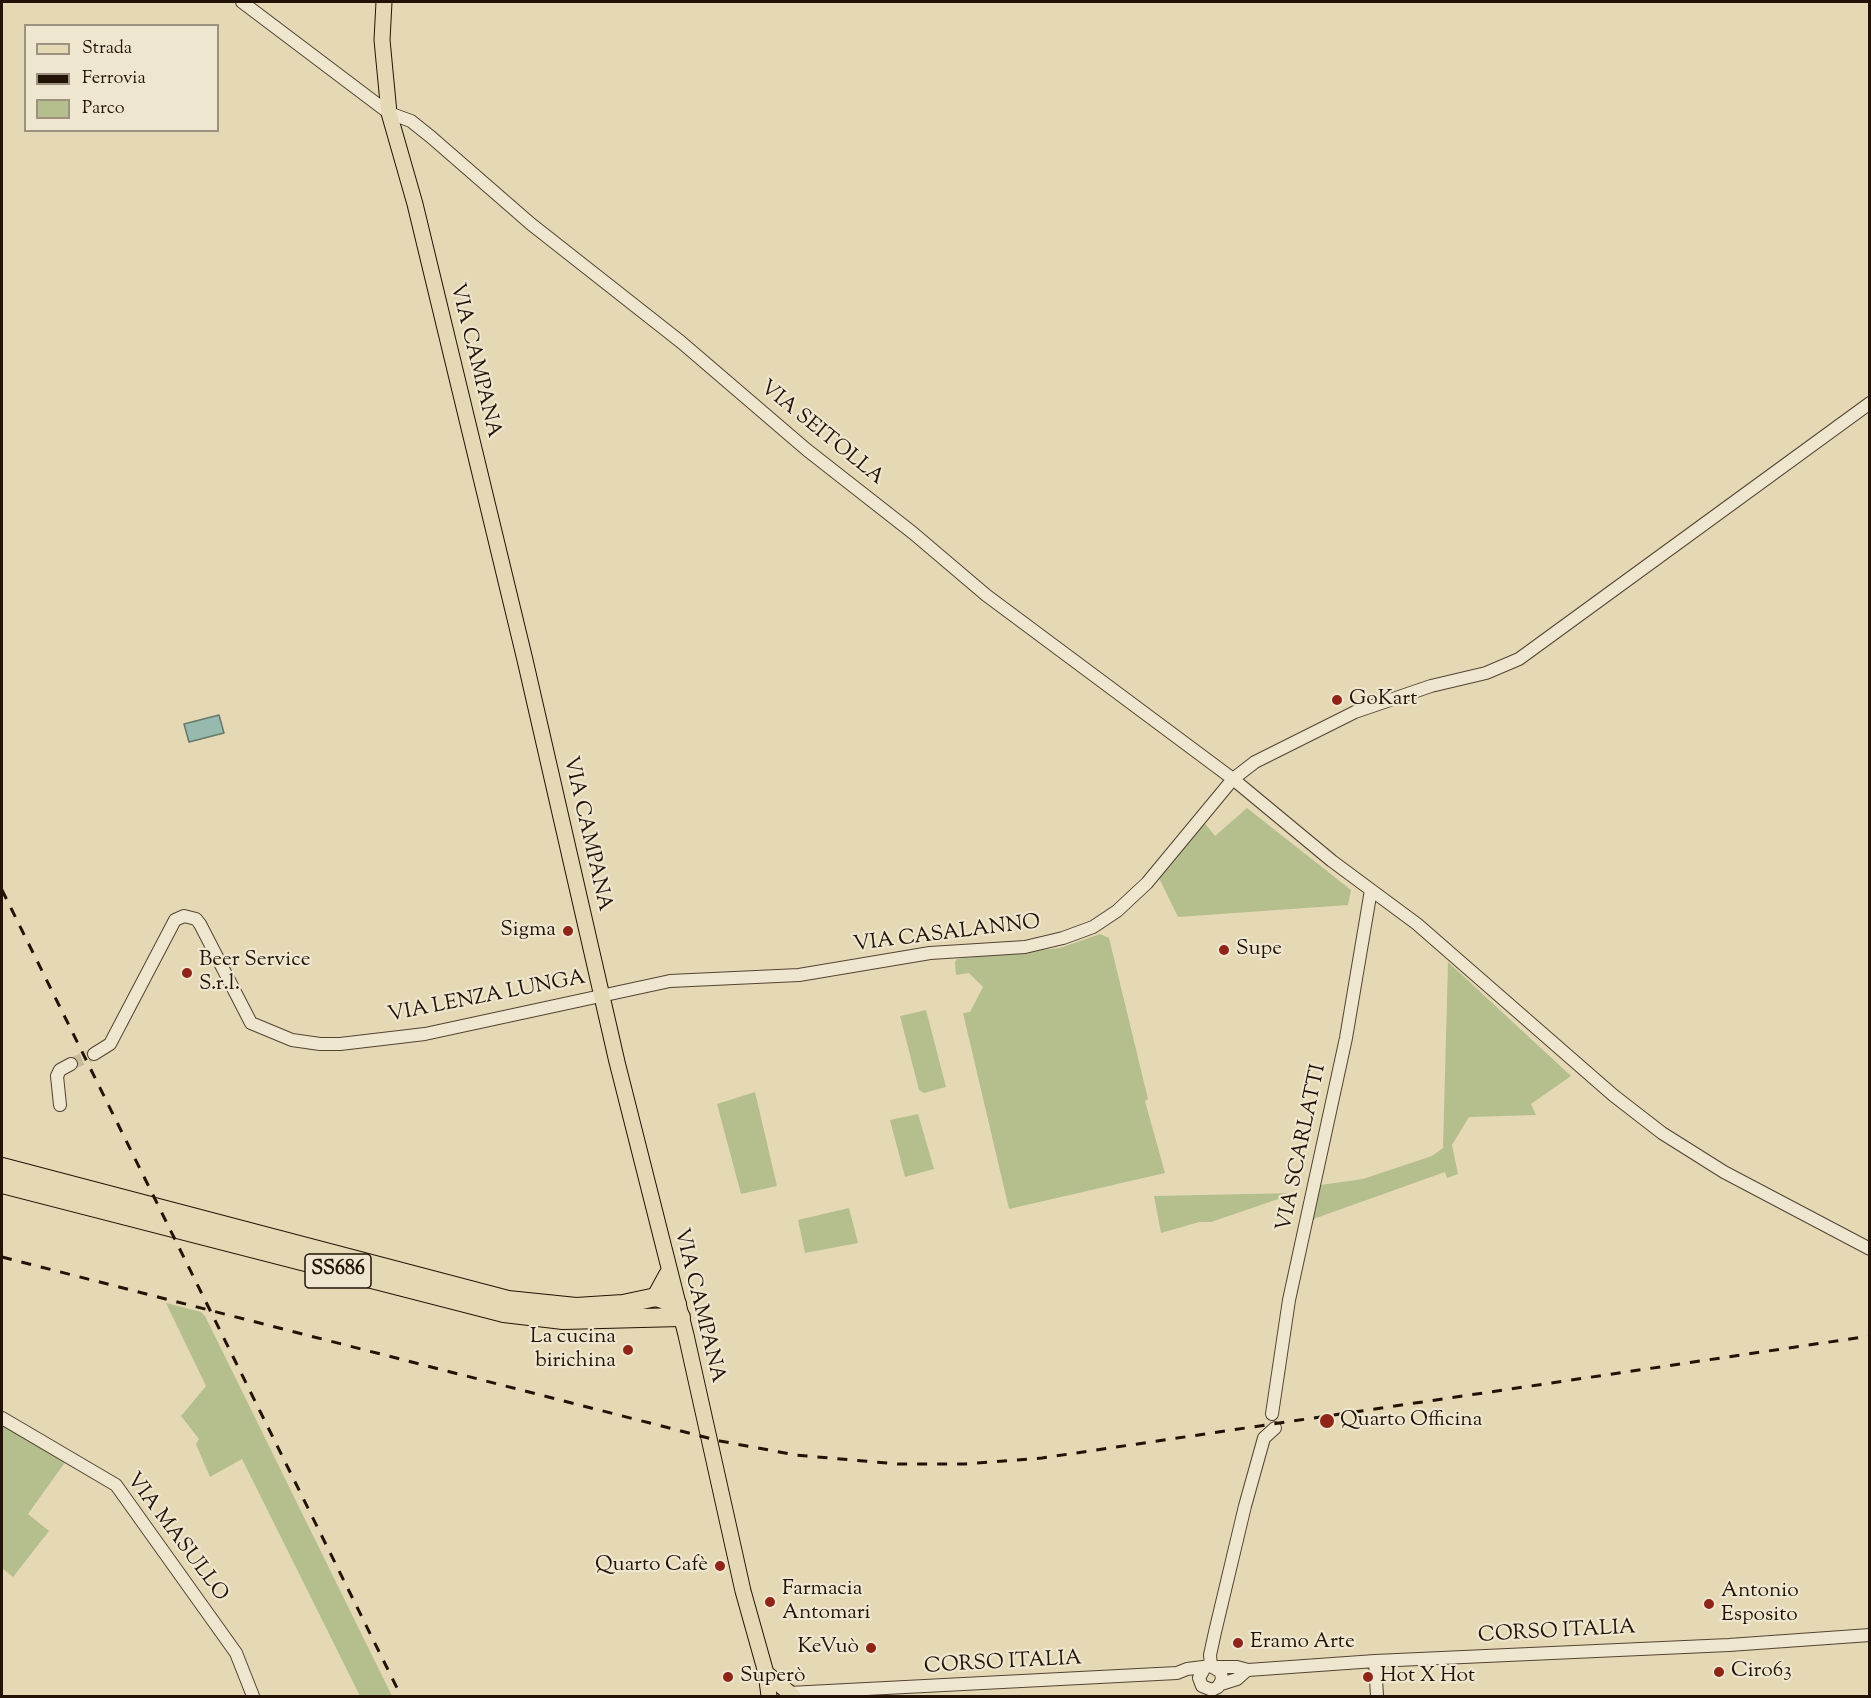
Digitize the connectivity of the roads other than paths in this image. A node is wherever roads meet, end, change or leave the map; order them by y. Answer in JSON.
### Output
{"nodes":[{"id":1,"x":242,"y":2,"type":"edge"},
{"id":2,"x":384,"y":2,"type":"edge"},
{"id":3,"x":389,"y":113,"type":"junction"},
{"id":4,"x":1869,"y":403,"type":"edge"},
{"id":5,"x":1233,"y":779,"type":"junction"},
{"id":6,"x":1371,"y":890,"type":"junction"},
{"id":7,"x":601,"y":994,"type":"junction"},
{"id":8,"x":94,"y":1054,"type":"tunnel mouth"},
{"id":9,"x":71,"y":1064,"type":"tunnel mouth"},
{"id":10,"x":60,"y":1105,"type":"dead end"},
{"id":11,"x":2,"y":1167,"type":"edge"},
{"id":12,"x":2,"y":1184,"type":"edge"},
{"id":13,"x":1869,"y":1249,"type":"edge"},
{"id":14,"x":668,"y":1275,"type":"junction"},
{"id":15,"x":656,"y":1297,"type":"junction"},
{"id":16,"x":679,"y":1310,"type":"junction"},
{"id":17,"x":1272,"y":1414,"type":"dead end"},
{"id":18,"x":2,"y":1418,"type":"edge"},
{"id":19,"x":1275,"y":1428,"type":"dead end"},
{"id":20,"x":1869,"y":1635,"type":"edge"},
{"id":21,"x":1375,"y":1661,"type":"junction"},
{"id":22,"x":1247,"y":1670,"type":"junction"},
{"id":23,"x":766,"y":1673,"type":"junction"},
{"id":24,"x":1206,"y":1673,"type":"junction"},
{"id":25,"x":1218,"y":1689,"type":"edge"},
{"id":26,"x":789,"y":1694,"type":"edge"},
{"id":27,"x":822,"y":1694,"type":"edge"},
{"id":28,"x":253,"y":1696,"type":"edge"},
{"id":29,"x":770,"y":1696,"type":"edge"},
{"id":30,"x":1199,"y":1696,"type":"edge"},
{"id":31,"x":1377,"y":1696,"type":"edge"}],
"edges":[{"from":1,"to":3,"type":"street","name":"VIA SEITOLLA"},
{"from":2,"to":3,"type":"main road","name":"VIA CAMPANA"},
{"from":3,"to":5,"type":"street","name":"VIA SEITOLLA"},
{"from":3,"to":7,"type":"main road","name":"VIA CAMPANA"},
{"from":4,"to":5,"type":"street","name":"VIA CASALANNO"},
{"from":5,"to":6,"type":"street","name":"VIA SEITOLLA"},
{"from":5,"to":7,"type":"street","name":"VIA CASALANNO"},
{"from":6,"to":13,"type":"street","name":"VIA SEITOLLA"},
{"from":6,"to":17,"type":"street","name":"VIA SCARLATTI"},
{"from":7,"to":8,"type":"street","name":"VIA LENZA LUNGA"},
{"from":7,"to":14,"type":"main road","name":"VIA CAMPANA"},
{"from":9,"to":10,"type":"street"},
{"from":11,"to":15,"type":"highway","number":"SS686"},
{"from":12,"to":16,"type":"highway","number":"SS686"},
{"from":14,"to":15,"type":"highway"},
{"from":14,"to":16,"type":"main road","name":"VIA CAMPANA"},
{"from":15,"to":16,"type":"highway"},
{"from":16,"to":23,"type":"main road","name":"VIA CAMPANA"},
{"from":18,"to":28,"type":"street","name":"VIA MASULLO"},
{"from":19,"to":24,"type":"street"},
{"from":20,"to":21,"type":"street","name":"CORSO ITALIA"},
{"from":21,"to":22,"type":"street","name":"CORSO ITALIA"},
{"from":21,"to":31,"type":"street"},
{"from":22,"to":24,"type":"street","name":"CORSO ITALIA"},
{"from":22,"to":25,"type":"street","name":"CORSO ITALIA"},
{"from":23,"to":26,"type":"main road"},
{"from":23,"to":29,"type":"main road","name":"VIA CAMPANA"},
{"from":24,"to":25,"type":"street"},
{"from":24,"to":25,"type":"street"},
{"from":24,"to":27,"type":"street","name":"CORSO ITALIA"},
{"from":24,"to":30,"type":"street"},
{"from":26,"to":27,"type":"street","name":"CORSO ITALIA"},
{"from":26,"to":29,"type":"main road","name":"VIA CAMPANA"}]}
